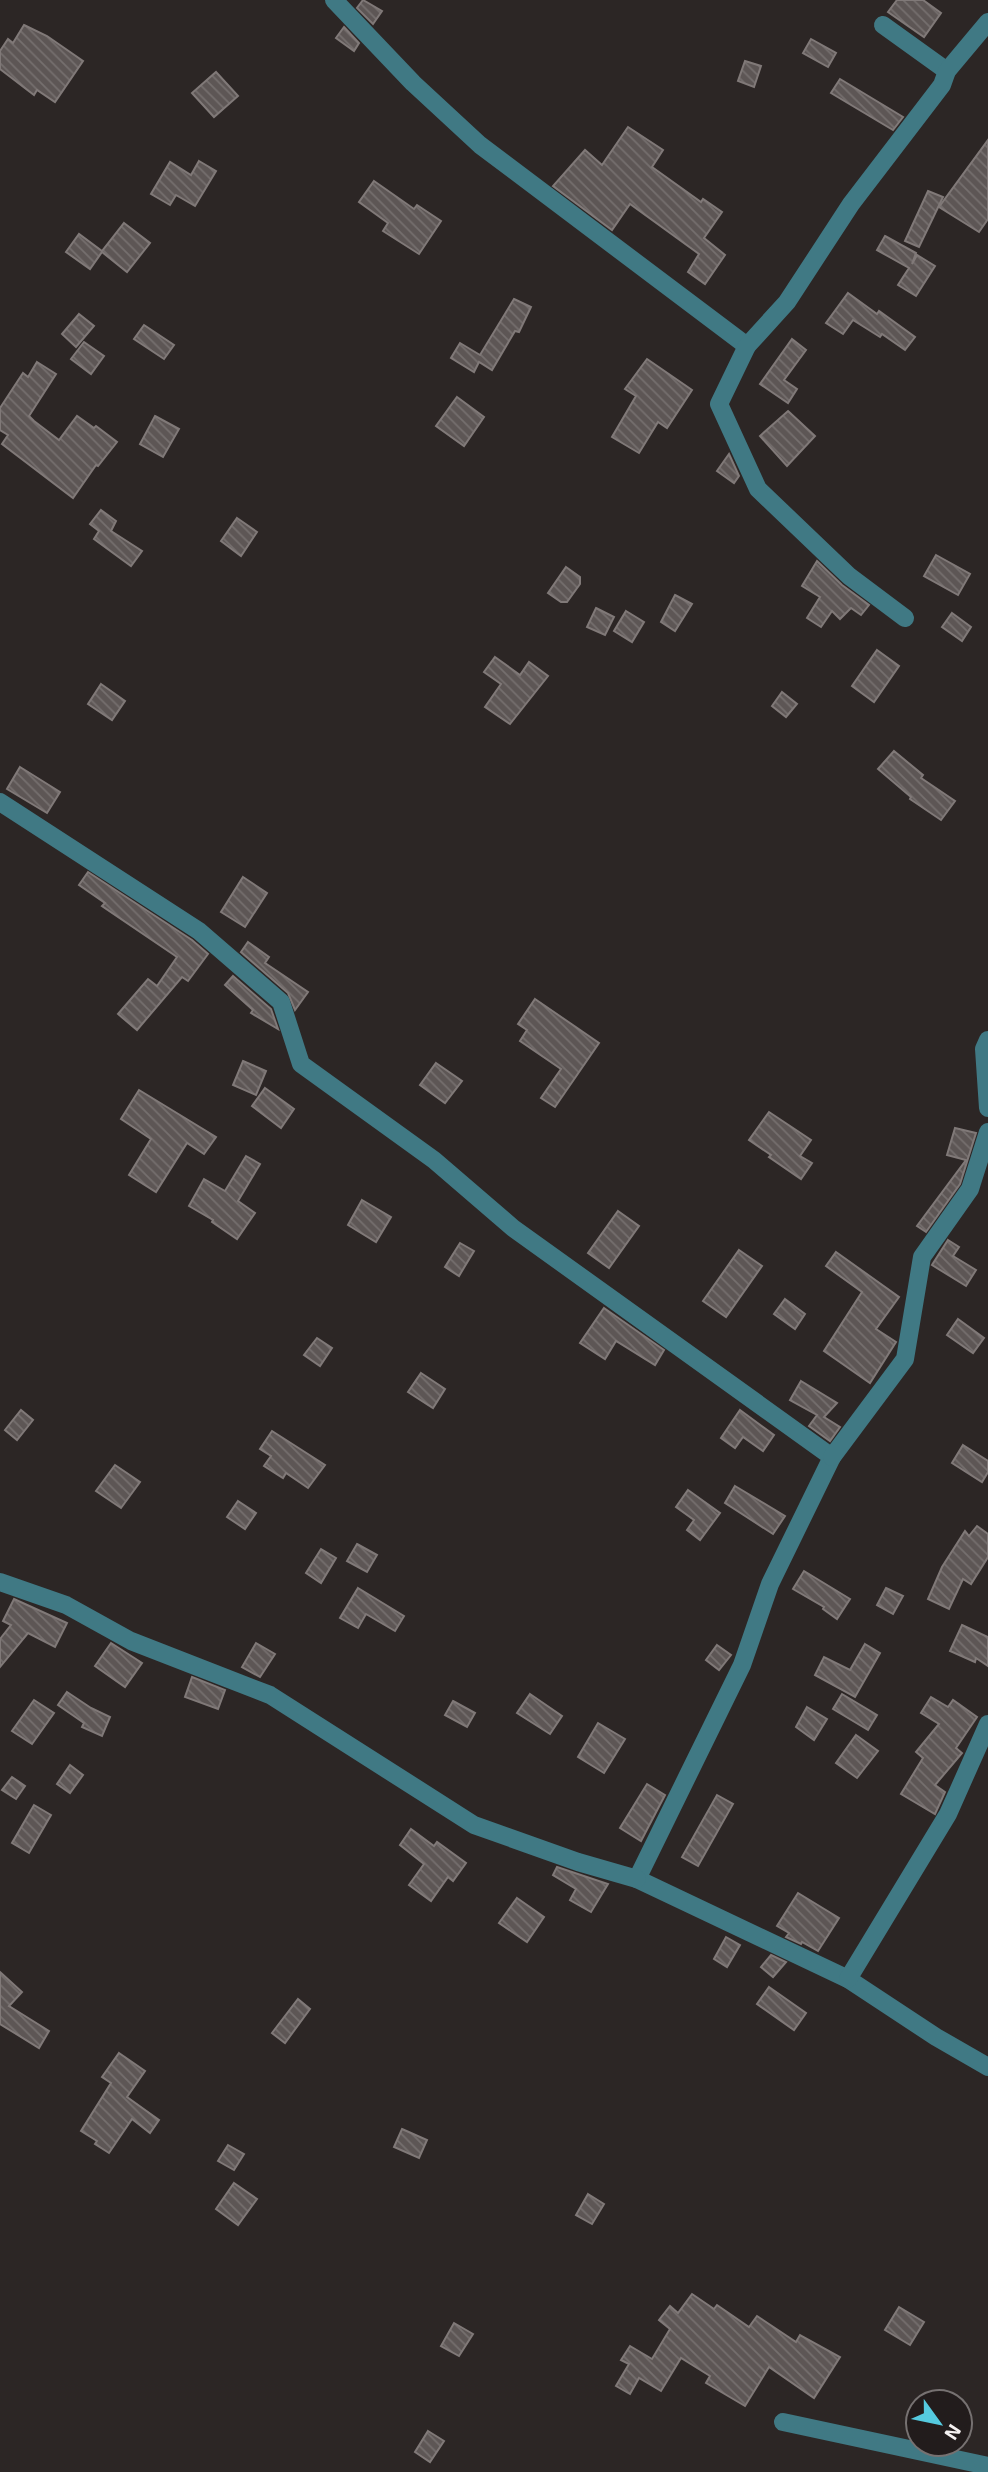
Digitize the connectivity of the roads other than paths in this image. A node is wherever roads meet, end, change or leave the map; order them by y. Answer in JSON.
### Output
{"nodes":[{"id":1,"x":334,"y":0,"type":"edge"},
{"id":2,"x":988,"y":22,"type":"edge"},
{"id":3,"x":883,"y":25,"type":"dead end"},
{"id":4,"x":947,"y":71,"type":"junction"},
{"id":5,"x":747,"y":346,"type":"junction"},
{"id":6,"x":905,"y":618,"type":"dead end"},
{"id":7,"x":0,"y":802,"type":"edge"},
{"id":8,"x":988,"y":1040,"type":"edge"},
{"id":9,"x":988,"y":1108,"type":"edge"},
{"id":10,"x":988,"y":1132,"type":"edge"},
{"id":11,"x":832,"y":1457,"type":"junction"},
{"id":12,"x":0,"y":1582,"type":"edge"},
{"id":13,"x":988,"y":1724,"type":"edge"},
{"id":14,"x":637,"y":1879,"type":"junction"},
{"id":15,"x":848,"y":1979,"type":"junction"},
{"id":16,"x":988,"y":2067,"type":"edge"},
{"id":17,"x":783,"y":2422,"type":"dead end"},
{"id":18,"x":988,"y":2466,"type":"edge"}],
"edges":[{"from":1,"to":5,"type":"street"},
{"from":2,"to":4,"type":"street"},
{"from":3,"to":4,"type":"street"},
{"from":4,"to":5,"type":"street"},
{"from":5,"to":6,"type":"street"},
{"from":7,"to":11,"type":"street"},
{"from":8,"to":9,"type":"street"},
{"from":10,"to":11,"type":"street"},
{"from":11,"to":14,"type":"street"},
{"from":12,"to":14,"type":"street"},
{"from":13,"to":15,"type":"street"},
{"from":14,"to":15,"type":"street"},
{"from":15,"to":16,"type":"street"},
{"from":17,"to":18,"type":"street"}]}
